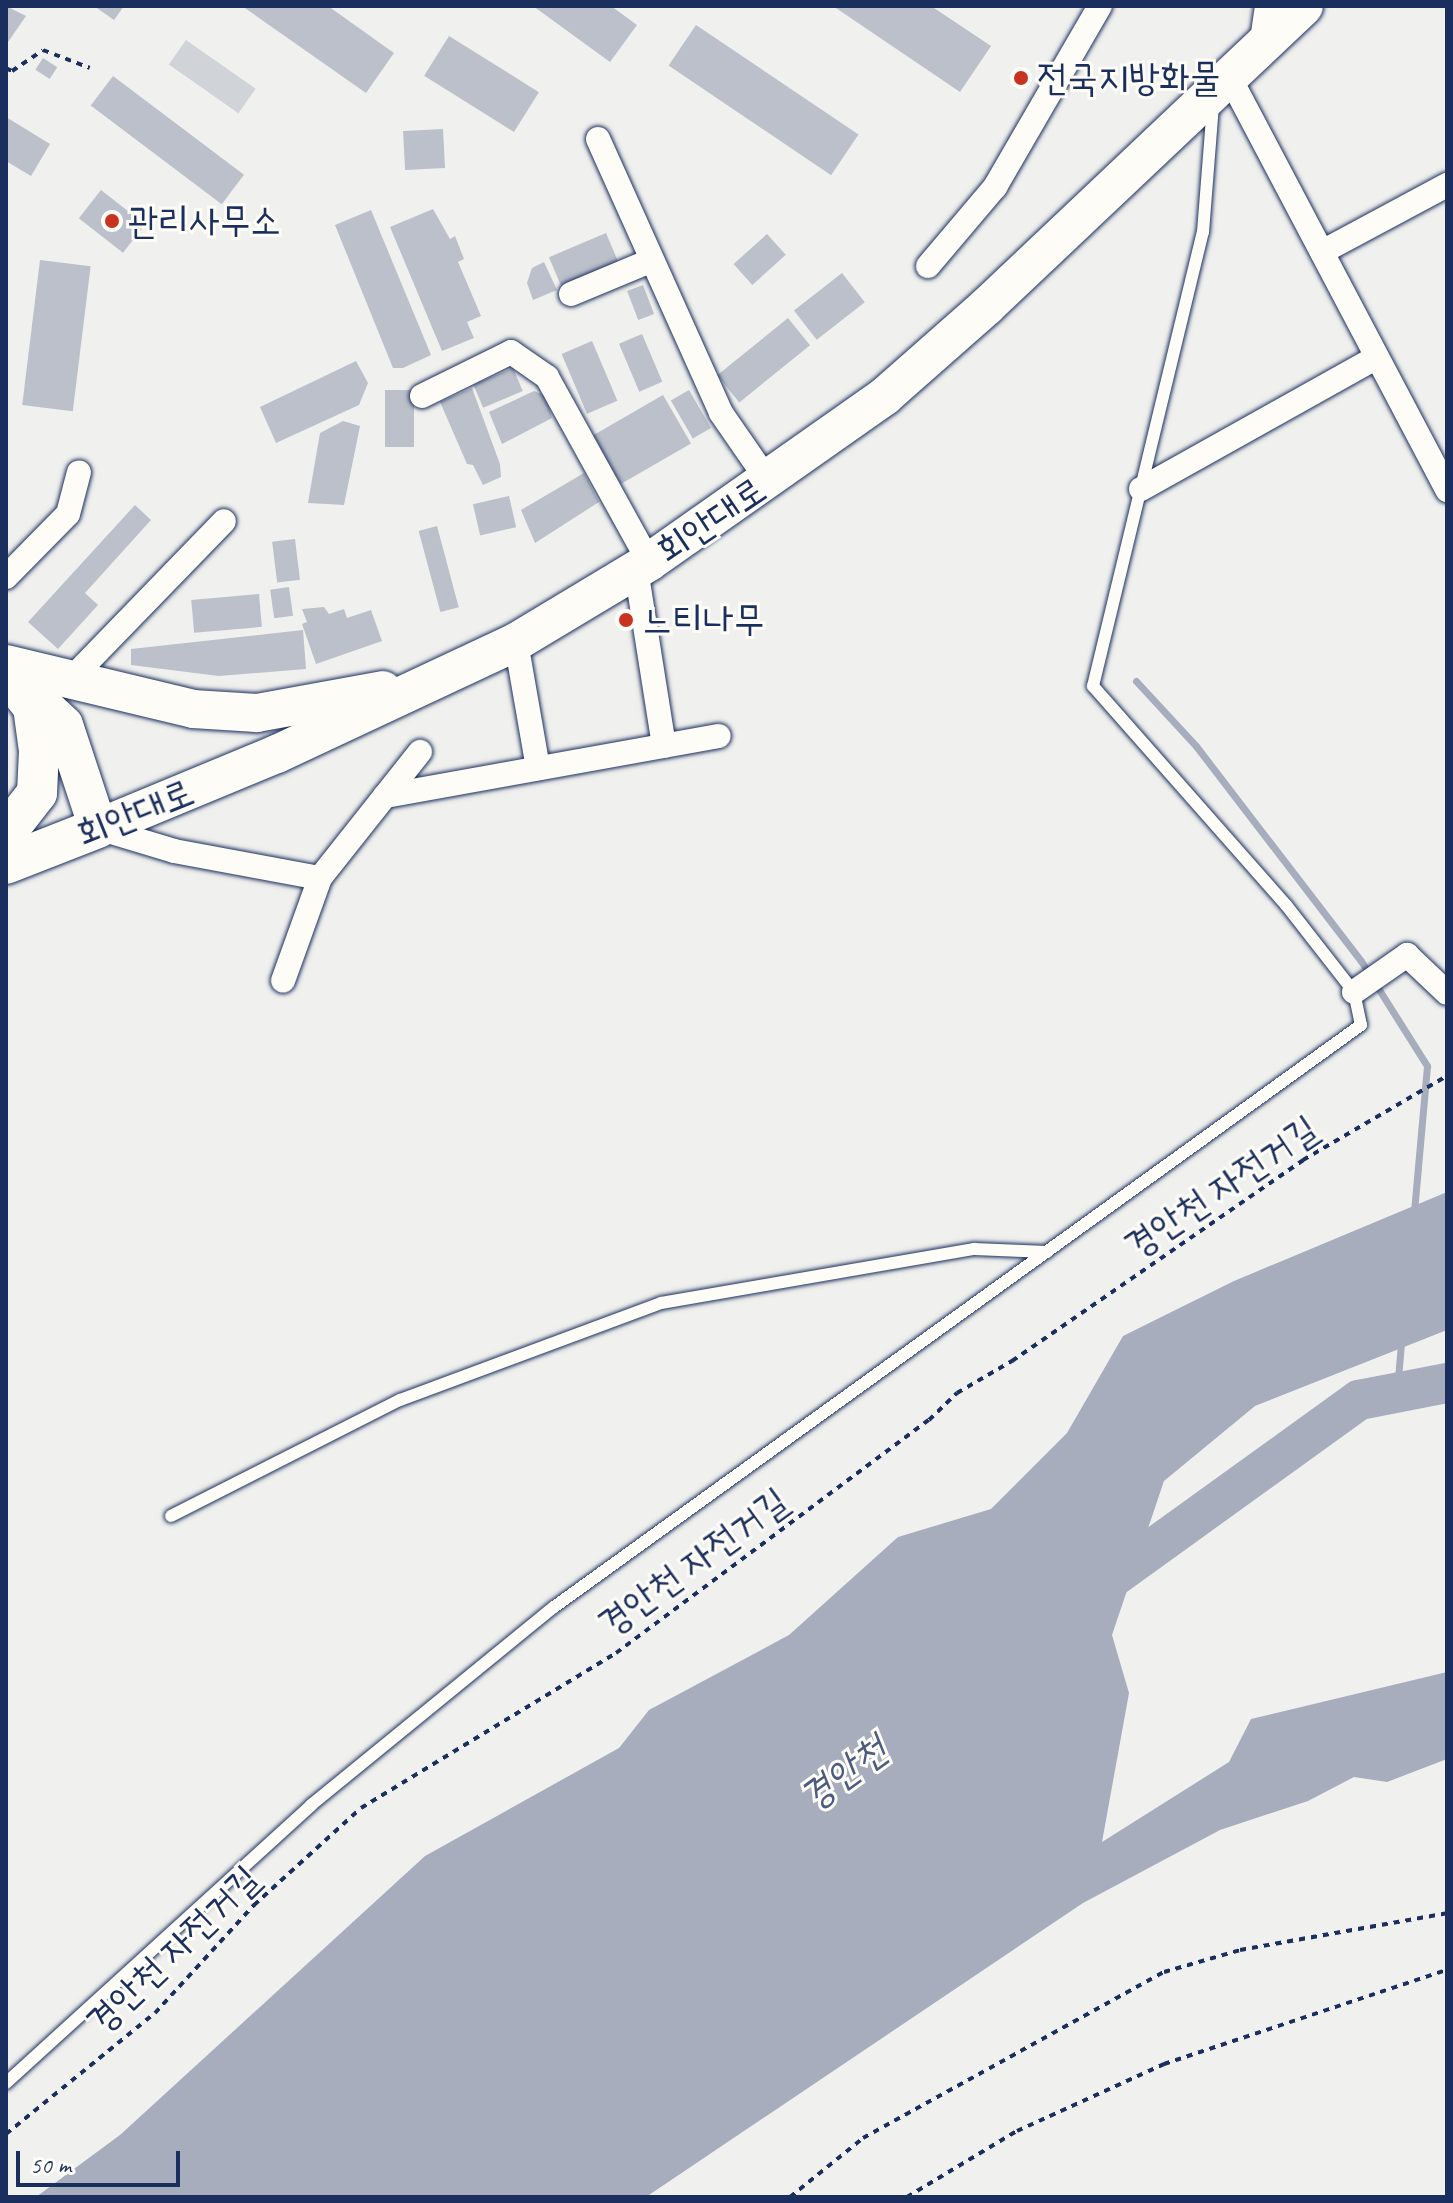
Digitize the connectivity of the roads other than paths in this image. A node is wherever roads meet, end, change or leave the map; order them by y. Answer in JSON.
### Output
{"nodes":[{"id":1,"x":1100,"y":6,"type":"edge"},
{"id":2,"x":1267,"y":6,"type":"edge"},
{"id":3,"x":1304,"y":6,"type":"edge"},
{"id":4,"x":1260,"y":49,"type":"junction"},
{"id":5,"x":1222,"y":85,"type":"junction"},
{"id":6,"x":598,"y":139,"type":"dead end"},
{"id":7,"x":1447,"y":185,"type":"edge"},
{"id":8,"x":1322,"y":252,"type":"junction"},
{"id":9,"x":650,"y":261,"type":"junction"},
{"id":10,"x":928,"y":266,"type":"dead end"},
{"id":11,"x":571,"y":294,"type":"dead end"},
{"id":12,"x":1377,"y":357,"type":"junction"},
{"id":13,"x":422,"y":396,"type":"dead end"},
{"id":14,"x":79,"y":472,"type":"dead end"},
{"id":15,"x":768,"y":481,"type":"junction"},
{"id":16,"x":1141,"y":489,"type":"junction"},
{"id":17,"x":1447,"y":490,"type":"edge"},
{"id":18,"x":224,"y":521,"type":"dead end"},
{"id":19,"x":642,"y":565,"type":"junction"},
{"id":20,"x":6,"y":577,"type":"edge"},
{"id":21,"x":516,"y":642,"type":"junction"},
{"id":22,"x":6,"y":664,"type":"edge"},
{"id":23,"x":6,"y":672,"type":"edge"},
{"id":24,"x":70,"y":680,"type":"junction"},
{"id":25,"x":433,"y":681,"type":"junction"},
{"id":26,"x":719,"y":736,"type":"dead end"},
{"id":27,"x":664,"y":746,"type":"junction"},
{"id":28,"x":420,"y":752,"type":"dead end"},
{"id":29,"x":538,"y":768,"type":"junction"},
{"id":30,"x":385,"y":796,"type":"junction"},
{"id":31,"x":98,"y":828,"type":"junction"},
{"id":32,"x":6,"y":833,"type":"edge"},
{"id":33,"x":6,"y":864,"type":"edge"},
{"id":34,"x":320,"y":878,"type":"junction"},
{"id":35,"x":283,"y":981,"type":"dead end"},
{"id":36,"x":1357,"y":989,"type":"junction"},
{"id":37,"x":1447,"y":993,"type":"edge"},
{"id":38,"x":1047,"y":1252,"type":"junction"},
{"id":39,"x":171,"y":1516,"type":"dead end"},
{"id":40,"x":6,"y":2083,"type":"edge"}],
"edges":[{"from":1,"to":10,"type":"street"},
{"from":2,"to":4,"type":"street"},
{"from":3,"to":4,"type":"main road","name":"회안대로"},
{"from":4,"to":5,"type":"main road","name":"회안대로"},
{"from":5,"to":8,"type":"street"},
{"from":5,"to":15,"type":"main road","name":"회안대로"},
{"from":5,"to":16,"type":"lane"},
{"from":6,"to":9,"type":"street"},
{"from":7,"to":8,"type":"street"},
{"from":8,"to":12,"type":"street"},
{"from":9,"to":11,"type":"street"},
{"from":9,"to":15,"type":"street"},
{"from":12,"to":16,"type":"street"},
{"from":12,"to":17,"type":"street"},
{"from":13,"to":19,"type":"street"},
{"from":14,"to":20,"type":"street"},
{"from":15,"to":19,"type":"main road","name":"회안대로"},
{"from":16,"to":36,"type":"lane"},
{"from":18,"to":24,"type":"street"},
{"from":19,"to":21,"type":"main road","name":"회안대로"},
{"from":19,"to":27,"type":"street"},
{"from":21,"to":25,"type":"main road","name":"회안대로"},
{"from":21,"to":29,"type":"street"},
{"from":22,"to":24,"type":"main road"},
{"from":23,"to":31,"type":"main road"},
{"from":23,"to":32,"type":"highway"},
{"from":24,"to":25,"type":"main road"},
{"from":25,"to":31,"type":"main road","name":"회안대로"},
{"from":26,"to":27,"type":"street"},
{"from":27,"to":29,"type":"street"},
{"from":28,"to":30,"type":"street"},
{"from":29,"to":30,"type":"street"},
{"from":30,"to":34,"type":"street"},
{"from":31,"to":33,"type":"highway","name":"회안대로"},
{"from":31,"to":34,"type":"street"},
{"from":34,"to":35,"type":"street"},
{"from":36,"to":37,"type":"street"},
{"from":36,"to":38,"type":"lane"},
{"from":38,"to":39,"type":"lane"},
{"from":38,"to":40,"type":"lane"}]}
